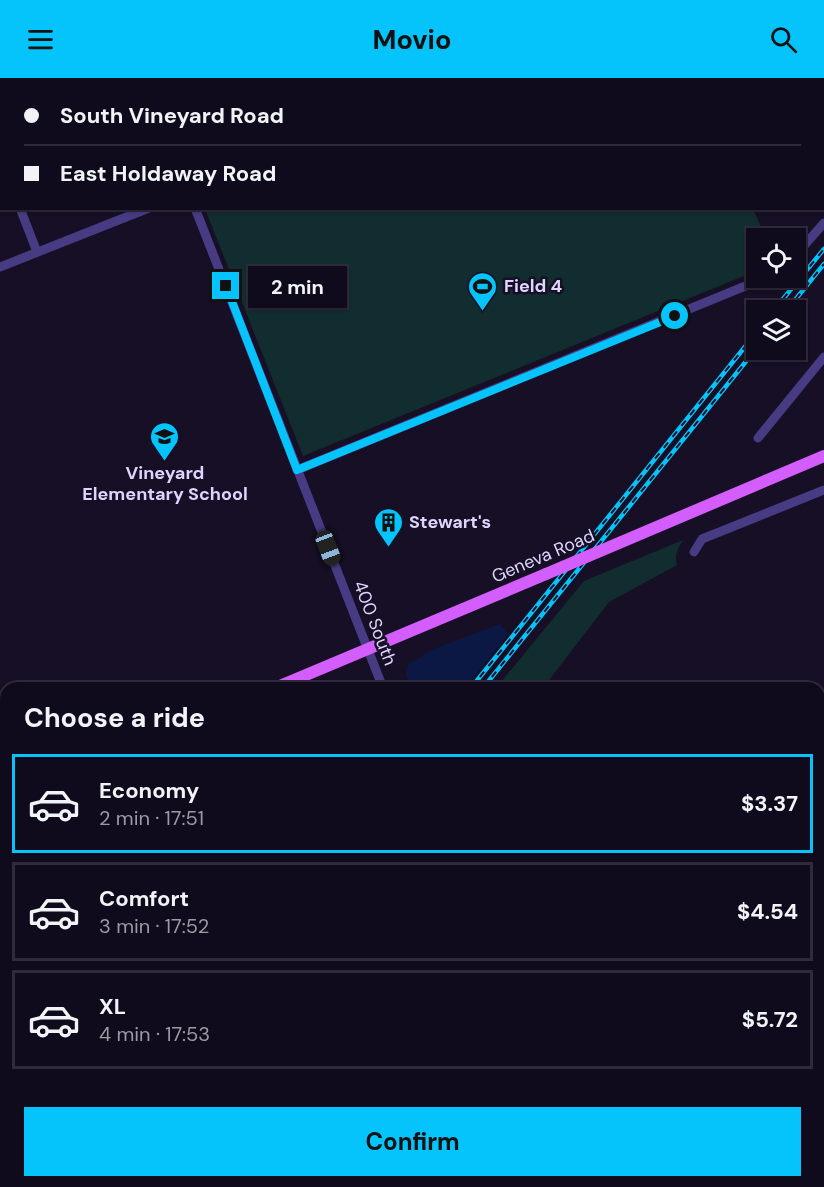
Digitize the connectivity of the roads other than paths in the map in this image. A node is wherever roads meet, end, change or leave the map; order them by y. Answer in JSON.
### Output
{"nodes":[{"id":1,"x":21,"y":210,"type":"edge"},
{"id":2,"x":196,"y":210,"type":"edge"},
{"id":3,"x":131,"y":212,"type":"edge"},
{"id":4,"x":824,"y":223,"type":"edge"},
{"id":5,"x":806,"y":243,"type":"edge"},
{"id":6,"x":37,"y":252,"type":"junction"},
{"id":7,"x":0,"y":267,"type":"edge"},
{"id":8,"x":746,"y":286,"type":"edge"},
{"id":9,"x":824,"y":357,"type":"edge"},
{"id":10,"x":758,"y":438,"type":"dead end"},
{"id":11,"x":824,"y":456,"type":"edge"},
{"id":12,"x":297,"y":470,"type":"junction"},
{"id":13,"x":824,"y":490,"type":"edge"},
{"id":14,"x":694,"y":552,"type":"dead end"},
{"id":15,"x":368,"y":649,"type":"junction"},
{"id":16,"x":289,"y":682,"type":"edge"},
{"id":17,"x":381,"y":682,"type":"edge"}],
"edges":[{"from":1,"to":6,"type":"street"},
{"from":2,"to":12,"type":"street","name":"400 South"},
{"from":3,"to":6,"type":"street"},
{"from":4,"to":5,"type":"street"},
{"from":6,"to":7,"type":"street"},
{"from":8,"to":12,"type":"street"},
{"from":9,"to":10,"type":"street"},
{"from":11,"to":15,"type":"main road","name":"Geneva Road","bridge":true},
{"from":12,"to":15,"type":"street","name":"400 South"},
{"from":13,"to":14,"type":"street"},
{"from":15,"to":16,"type":"main road","name":"Geneva Road"},
{"from":15,"to":17,"type":"street","name":"400 South"}]}
